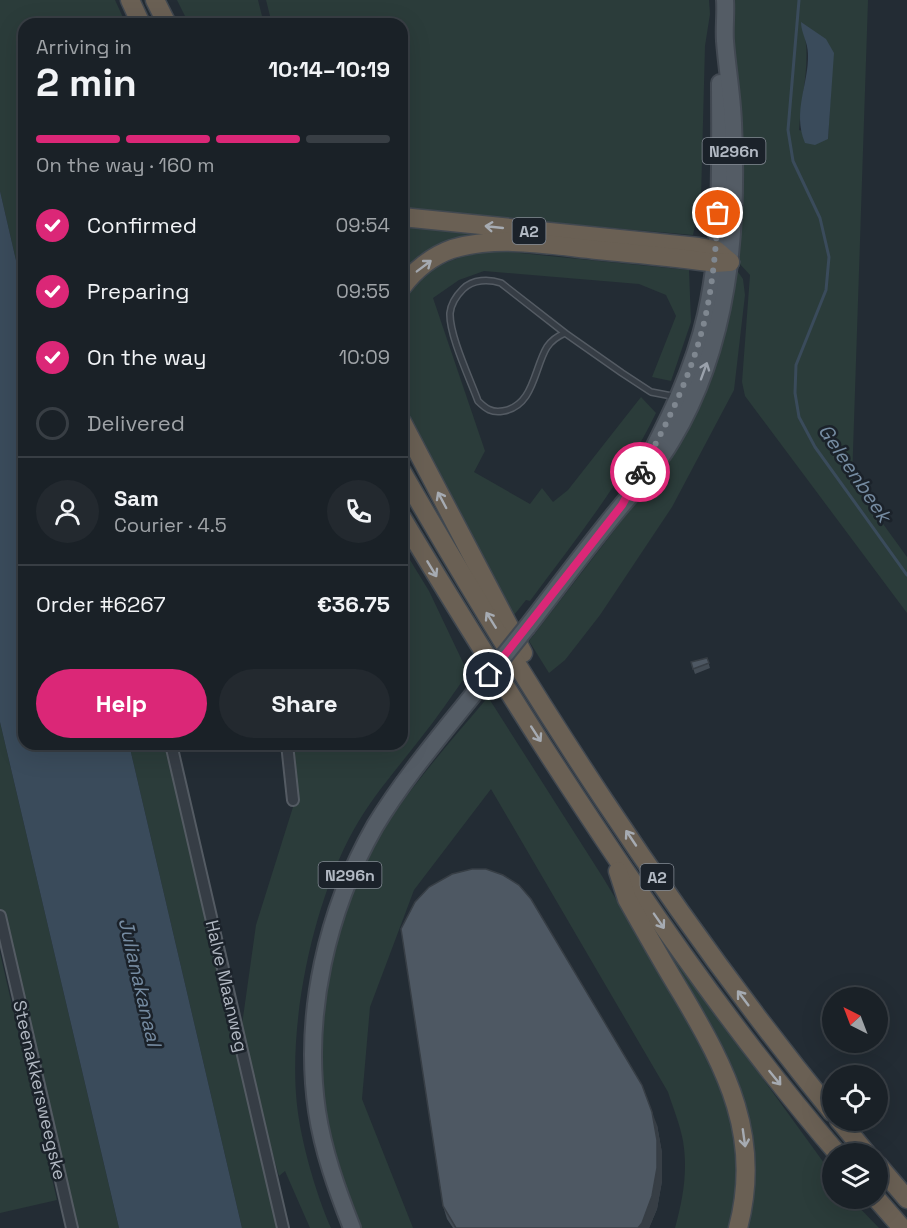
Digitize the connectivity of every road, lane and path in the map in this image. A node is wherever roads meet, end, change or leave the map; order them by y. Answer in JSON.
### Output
{"nodes":[{"id":1,"x":130,"y":0,"type":"edge"},
{"id":2,"x":155,"y":0,"type":"edge"},
{"id":3,"x":725,"y":0,"type":"edge"},
{"id":4,"x":138,"y":18,"type":"edge"},
{"id":5,"x":164,"y":18,"type":"edge"},
{"id":6,"x":408,"y":218,"type":"edge"},
{"id":7,"x":720,"y":258,"type":"junction"},
{"id":8,"x":408,"y":280,"type":"edge"},
{"id":9,"x":565,"y":333,"type":"junction"},
{"id":10,"x":686,"y":398,"type":"junction"},
{"id":11,"x":408,"y":433,"type":"edge"},
{"id":12,"x":408,"y":482,"type":"edge"},
{"id":13,"x":408,"y":528,"type":"edge"},
{"id":14,"x":544,"y":705,"type":"junction"},
{"id":15,"x":172,"y":750,"type":"edge"},
{"id":16,"x":288,"y":750,"type":"edge"},
{"id":17,"x":293,"y":800,"type":"dead end"},
{"id":18,"x":614,"y":856,"type":"junction"},
{"id":19,"x":0,"y":916,"type":"edge"},
{"id":20,"x":822,"y":1100,"type":"edge"},
{"id":21,"x":848,"y":1131,"type":"edge"},
{"id":22,"x":829,"y":1143,"type":"edge"},
{"id":23,"x":858,"y":1143,"type":"edge"},
{"id":24,"x":888,"y":1177,"type":"edge"},
{"id":25,"x":907,"y":1199,"type":"edge"},
{"id":26,"x":886,"y":1209,"type":"edge"},
{"id":27,"x":72,"y":1228,"type":"edge"},
{"id":28,"x":283,"y":1228,"type":"edge"},
{"id":29,"x":352,"y":1228,"type":"edge"},
{"id":30,"x":738,"y":1228,"type":"edge"},
{"id":31,"x":902,"y":1228,"type":"edge"}],
"edges":[{"from":1,"to":4,"type":"highway"},
{"from":2,"to":5,"type":"highway"},
{"from":3,"to":7,"type":"main road","number":"N296n"},
{"from":7,"to":6,"type":"highway","number":"A2","one_way":true},
{"from":8,"to":7,"type":"highway","number":"A2","one_way":true},
{"from":7,"to":10,"type":"main road","number":"N296n"},
{"from":9,"to":9,"type":"lane"},
{"from":9,"to":10,"type":"lane"},
{"from":10,"to":29,"type":"main road","number":"N296n","bridge":true},
{"from":14,"to":11,"type":"highway","number":"A2","one_way":true},
{"from":14,"to":12,"type":"highway","number":"A2","one_way":true},
{"from":13,"to":18,"type":"highway","number":"A2","one_way":true},
{"from":20,"to":14,"type":"highway","number":"A2","one_way":true},
{"from":15,"to":28,"type":"street","name":"Halve Maanweg"},
{"from":16,"to":17,"type":"street"},
{"from":18,"to":22,"type":"highway","number":"A2","one_way":true},
{"from":18,"to":30,"type":"highway","number":"A2","one_way":true},
{"from":19,"to":27,"type":"street","name":"Steenakkersweegske"},
{"from":21,"to":23,"type":"highway"},
{"from":24,"to":25,"type":"highway"},
{"from":26,"to":31,"type":"highway"}]}
